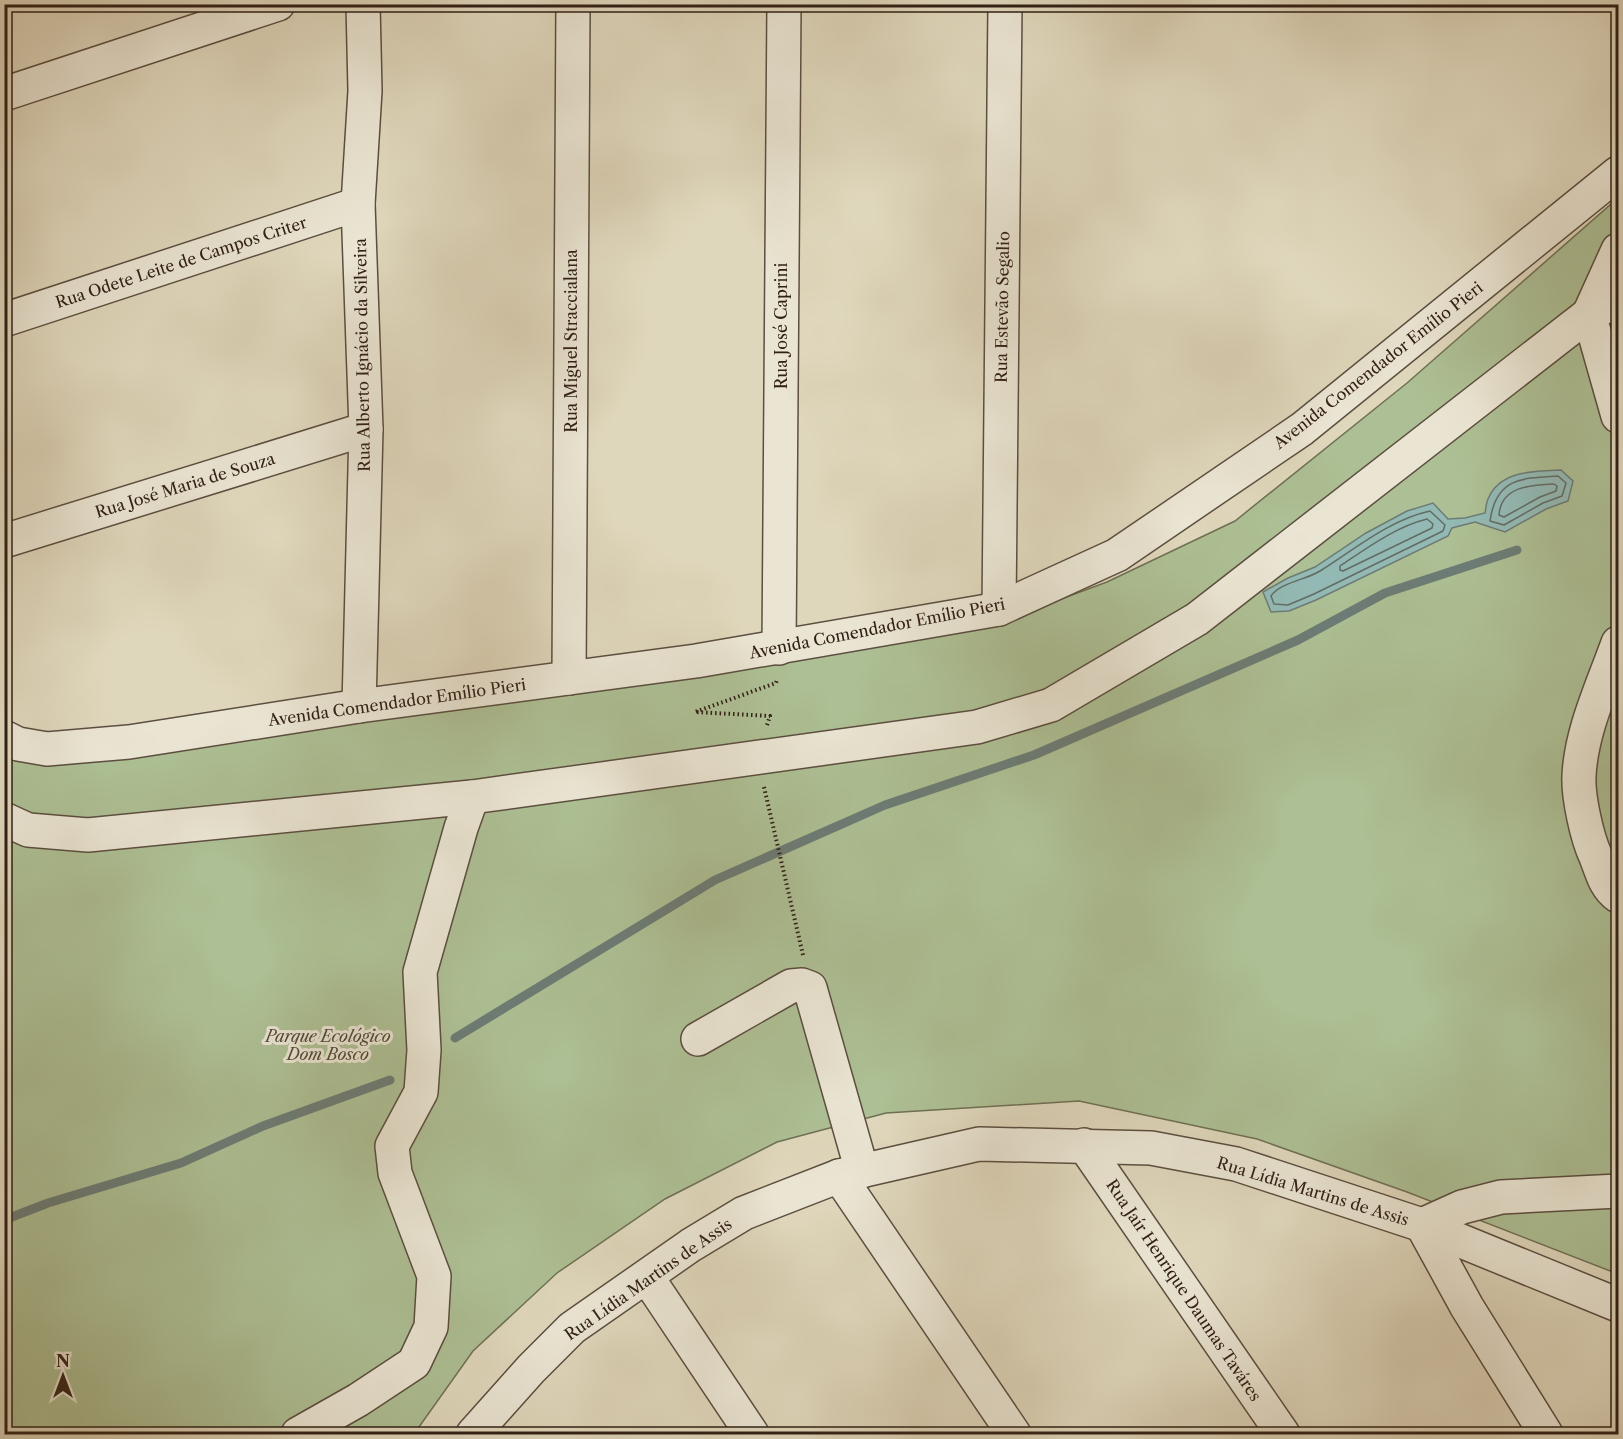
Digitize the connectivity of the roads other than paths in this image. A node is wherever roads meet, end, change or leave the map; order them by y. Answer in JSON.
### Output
{"nodes":[{"id":1,"x":278,"y":4,"type":"edge"},
{"id":2,"x":363,"y":4,"type":"edge"},
{"id":3,"x":573,"y":4,"type":"edge"},
{"id":4,"x":784,"y":4,"type":"edge"},
{"id":5,"x":1005,"y":4,"type":"edge"},
{"id":6,"x":4,"y":94,"type":"edge"},
{"id":7,"x":1618,"y":173,"type":"edge"},
{"id":8,"x":358,"y":204,"type":"junction"},
{"id":9,"x":1618,"y":250,"type":"edge"},
{"id":10,"x":1618,"y":302,"type":"edge"},
{"id":11,"x":1589,"y":314,"type":"junction"},
{"id":12,"x":4,"y":320,"type":"edge"},
{"id":13,"x":1618,"y":416,"type":"edge"},
{"id":14,"x":366,"y":429,"type":"junction"},
{"id":15,"x":4,"y":541,"type":"edge"},
{"id":16,"x":999,"y":609,"type":"junction"},
{"id":17,"x":1618,"y":643,"type":"edge"},
{"id":18,"x":779,"y":648,"type":"junction"},
{"id":19,"x":569,"y":678,"type":"junction"},
{"id":20,"x":359,"y":706,"type":"junction"},
{"id":21,"x":4,"y":736,"type":"edge"},
{"id":22,"x":472,"y":797,"type":"junction"},
{"id":23,"x":4,"y":819,"type":"edge"},
{"id":24,"x":1618,"y":896,"type":"edge"},
{"id":25,"x":699,"y":1039,"type":"dead end"},
{"id":26,"x":1084,"y":1145,"type":"junction"},
{"id":27,"x":851,"y":1173,"type":"junction"},
{"id":28,"x":1618,"y":1191,"type":"edge"},
{"id":29,"x":1422,"y":1225,"type":"junction"},
{"id":30,"x":647,"y":1277,"type":"junction"},
{"id":31,"x":1618,"y":1305,"type":"edge"},
{"id":32,"x":476,"y":1433,"type":"edge"},
{"id":33,"x":298,"y":1434,"type":"edge"},
{"id":34,"x":752,"y":1434,"type":"edge"},
{"id":35,"x":1014,"y":1434,"type":"edge"},
{"id":36,"x":1283,"y":1434,"type":"edge"},
{"id":37,"x":1546,"y":1434,"type":"edge"}],
"edges":[{"from":1,"to":6,"type":"street"},
{"from":2,"to":8,"type":"street","name":"Rua Alberto Ignácio da Silveira"},
{"from":3,"to":19,"type":"street","name":"Rua Miguel Straccialana"},
{"from":4,"to":18,"type":"street","name":"Rua José Caprini"},
{"from":5,"to":16,"type":"street","name":"Rua Estevão Segalio"},
{"from":7,"to":16,"type":"street","name":"Avenida Comendador Emílio Pieri"},
{"from":8,"to":12,"type":"street","name":"Rua Odete Leite de Campos Criter"},
{"from":8,"to":14,"type":"street","name":"Rua Alberto Ignácio da Silveira"},
{"from":9,"to":11,"type":"street"},
{"from":10,"to":11,"type":"street"},
{"from":11,"to":13,"type":"street"},
{"from":11,"to":22,"type":"street"},
{"from":14,"to":15,"type":"street","name":"Rua José Maria de Souza"},
{"from":14,"to":20,"type":"street","name":"Rua Alberto Ignácio da Silveira"},
{"from":16,"to":18,"type":"street","name":"Avenida Comendador Emílio Pieri"},
{"from":17,"to":24,"type":"street"},
{"from":18,"to":19,"type":"street","name":"Avenida Comendador Emílio Pieri"},
{"from":19,"to":20,"type":"street","name":"Avenida Comendador Emílio Pieri"},
{"from":20,"to":21,"type":"street","name":"Avenida Comendador Emílio Pieri"},
{"from":22,"to":23,"type":"street"},
{"from":22,"to":33,"type":"street"},
{"from":25,"to":27,"type":"street"},
{"from":26,"to":27,"type":"street","name":"Rua Lídia Martins de Assis"},
{"from":26,"to":29,"type":"street","name":"Rua Lídia Martins de Assis"},
{"from":26,"to":36,"type":"street","name":"Rua Jaír Henrique Daumas Taváres"},
{"from":27,"to":30,"type":"street","name":"Rua Lídia Martins de Assis"},
{"from":27,"to":35,"type":"street"},
{"from":28,"to":29,"type":"street"},
{"from":29,"to":31,"type":"street","name":"Rua Lídia Martins de Assis"},
{"from":29,"to":37,"type":"street"},
{"from":30,"to":32,"type":"street","name":"Rua Lídia Martins de Assis"},
{"from":30,"to":34,"type":"street"}]}
